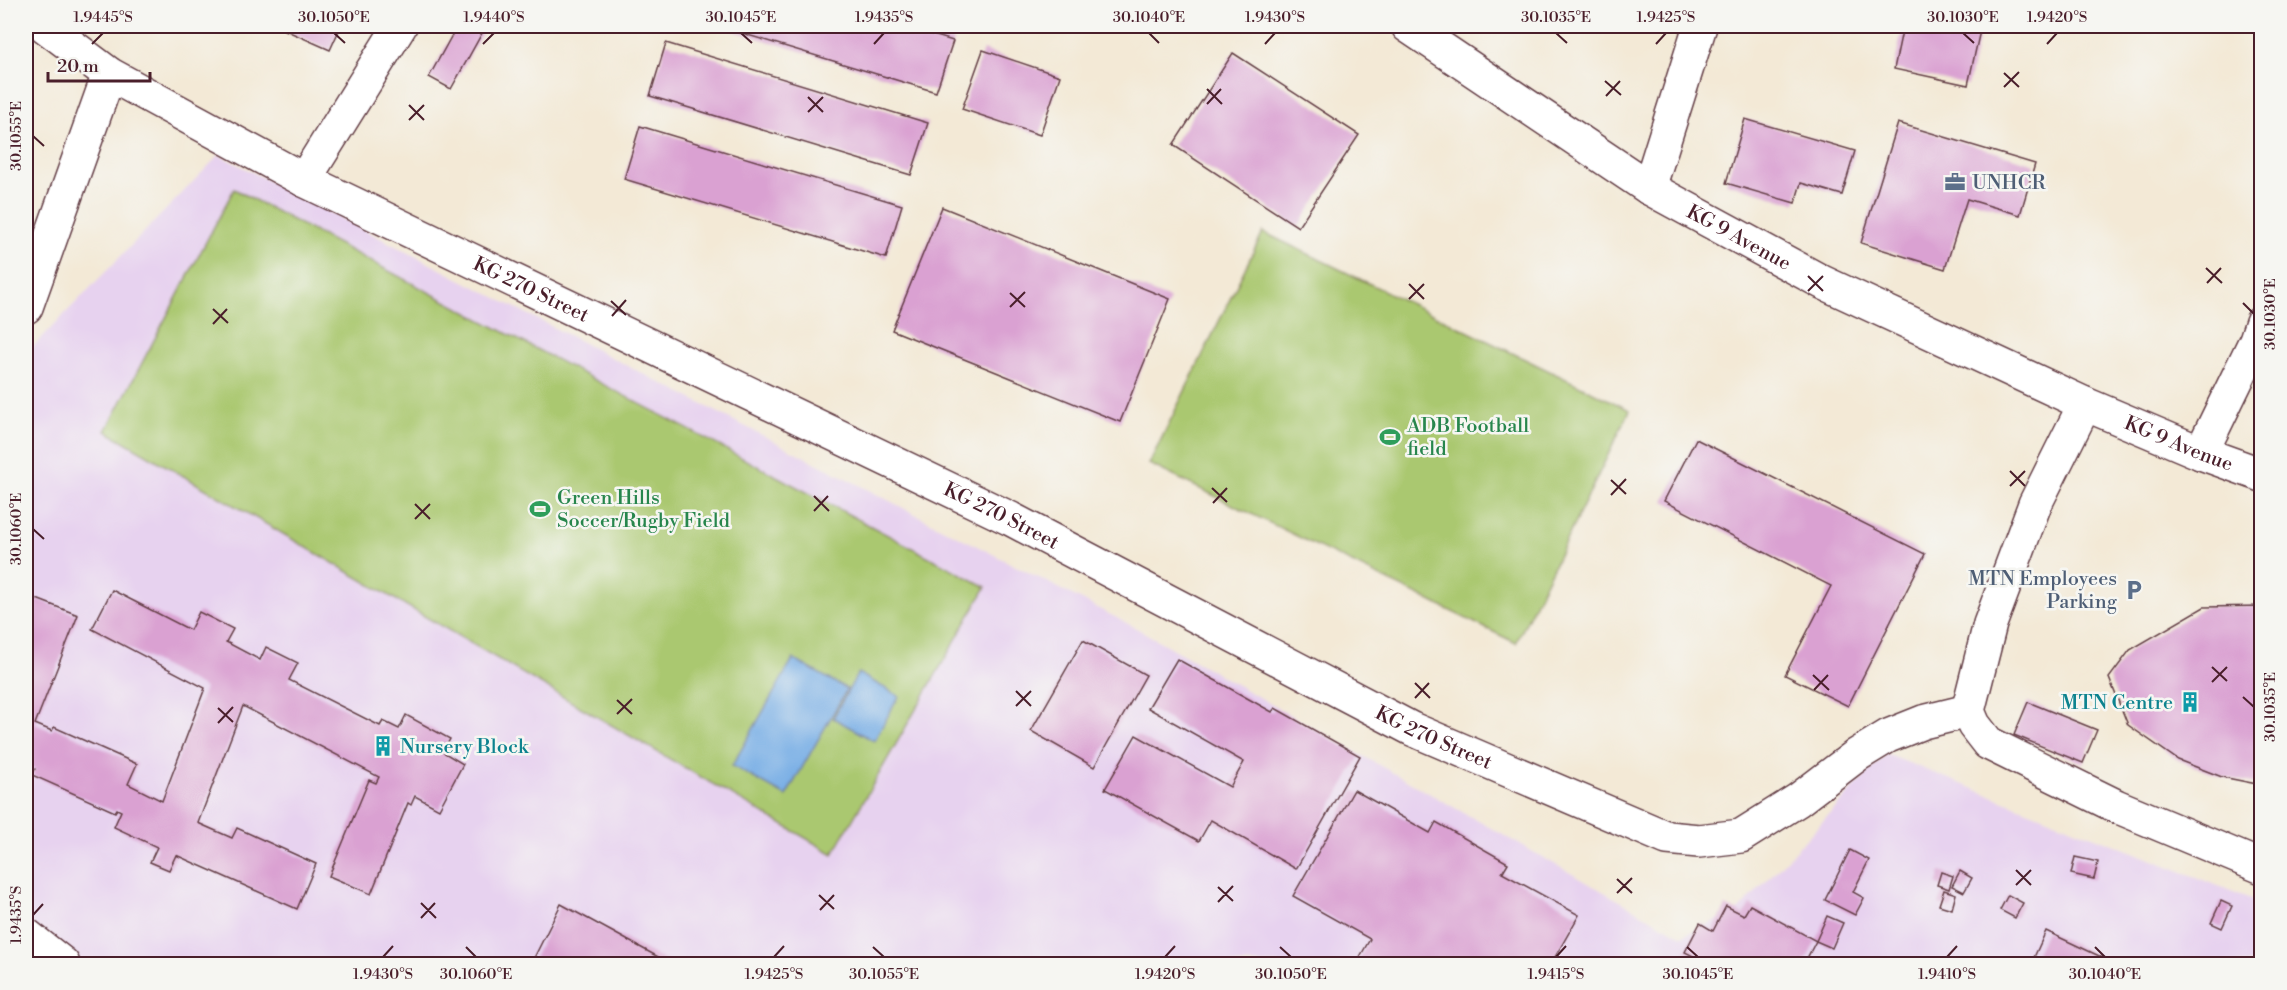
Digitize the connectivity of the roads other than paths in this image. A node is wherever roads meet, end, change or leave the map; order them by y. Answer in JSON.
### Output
{"nodes":[{"id":1,"x":45,"y":26,"type":"edge"},
{"id":2,"x":400,"y":26,"type":"edge"},
{"id":3,"x":1408,"y":26,"type":"edge"},
{"id":4,"x":1700,"y":26,"type":"edge"},
{"id":5,"x":109,"y":74,"type":"junction"},
{"id":6,"x":304,"y":180,"type":"junction"},
{"id":7,"x":1649,"y":188,"type":"junction"},
{"id":8,"x":26,"y":307,"type":"edge"},
{"id":9,"x":2262,"y":322,"type":"edge"},
{"id":10,"x":2085,"y":404,"type":"junction"},
{"id":11,"x":2201,"y":453,"type":"junction"},
{"id":12,"x":2262,"y":475,"type":"edge"},
{"id":13,"x":1968,"y":711,"type":"junction"},
{"id":14,"x":2262,"y":867,"type":"edge"},
{"id":15,"x":26,"y":935,"type":"edge"},
{"id":16,"x":63,"y":964,"type":"edge"}],
"edges":[{"from":1,"to":5,"type":"street","name":"KG 270 Street"},
{"from":2,"to":6,"type":"street"},
{"from":3,"to":7,"type":"street","name":"KG 9 Avenue"},
{"from":4,"to":7,"type":"street"},
{"from":5,"to":6,"type":"street","name":"KG 270 Street"},
{"from":5,"to":8,"type":"street"},
{"from":6,"to":13,"type":"street","name":"KG 270 Street"},
{"from":7,"to":10,"type":"street","name":"KG 9 Avenue"},
{"from":9,"to":11,"type":"street"},
{"from":10,"to":11,"type":"street","name":"KG 9 Avenue"},
{"from":10,"to":13,"type":"street"},
{"from":11,"to":12,"type":"street","name":"KG 9 Avenue"},
{"from":13,"to":14,"type":"street"},
{"from":15,"to":16,"type":"street"}]}
